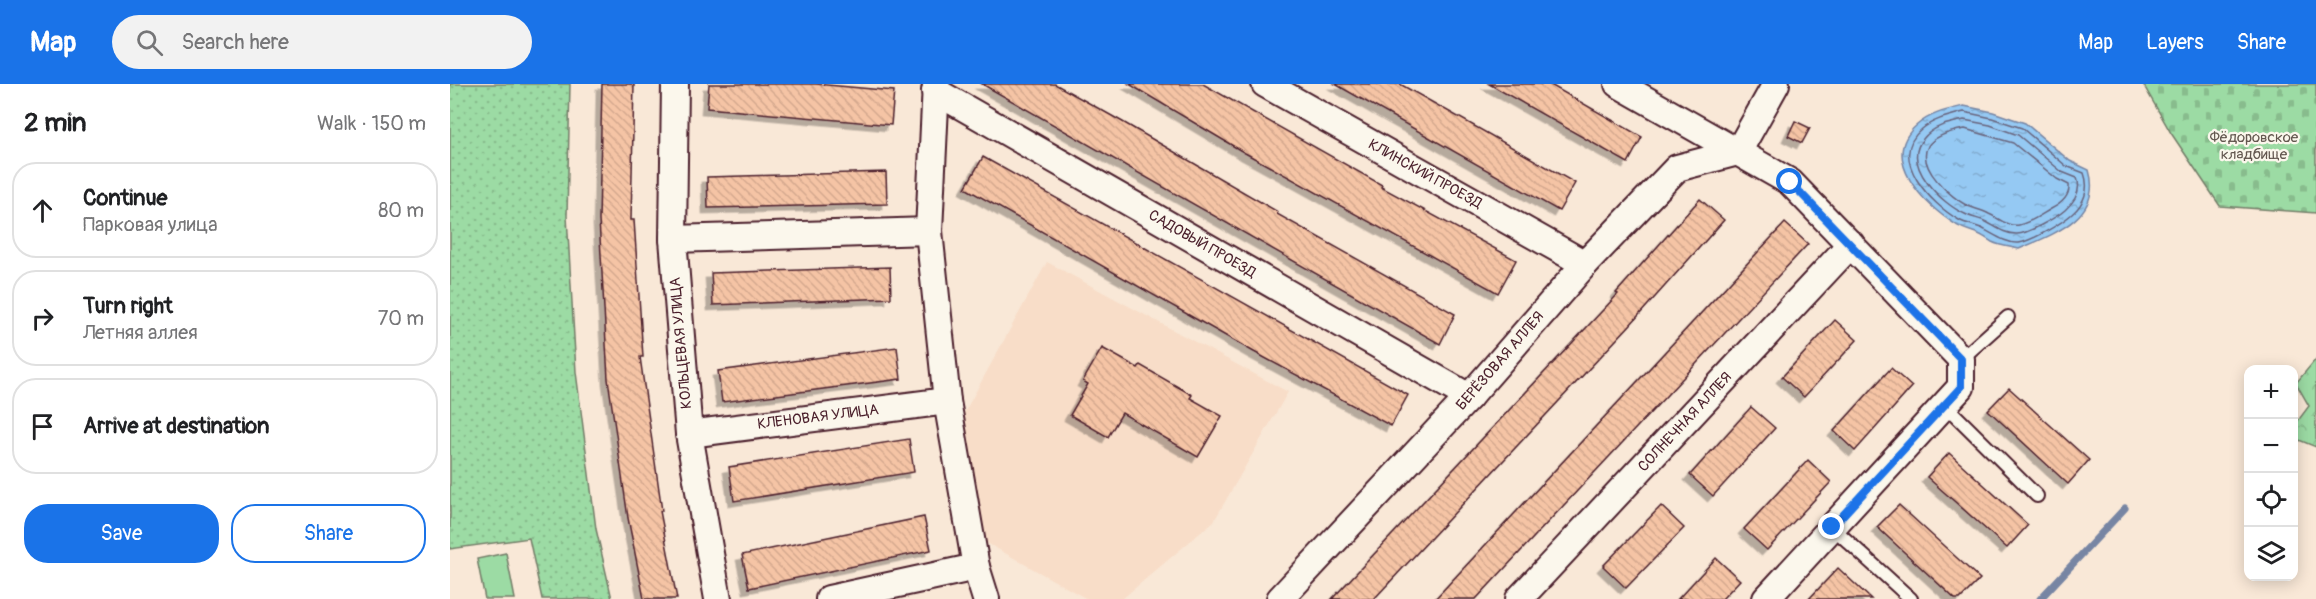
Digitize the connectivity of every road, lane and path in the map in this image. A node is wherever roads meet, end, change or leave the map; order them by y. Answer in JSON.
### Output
{"nodes":[{"id":1,"x":675,"y":84,"type":"edge"},
{"id":2,"x":1265,"y":84,"type":"edge"},
{"id":3,"x":1618,"y":84,"type":"edge"},
{"id":4,"x":1776,"y":84,"type":"edge"},
{"id":5,"x":936,"y":87,"type":"edge"},
{"id":6,"x":1738,"y":152,"type":"junction"},
{"id":7,"x":929,"y":231,"type":"junction"},
{"id":8,"x":673,"y":239,"type":"junction"},
{"id":9,"x":1851,"y":244,"type":"junction"},
{"id":10,"x":1585,"y":264,"type":"junction"},
{"id":11,"x":2008,"y":317,"type":"dead end"},
{"id":12,"x":1961,"y":359,"type":"junction"},
{"id":13,"x":1468,"y":397,"type":"junction"},
{"id":14,"x":947,"y":401,"type":"junction"},
{"id":15,"x":1946,"y":405,"type":"junction"},
{"id":16,"x":689,"y":434,"type":"junction"},
{"id":17,"x":2037,"y":496,"type":"dead end"},
{"id":18,"x":1832,"y":527,"type":"junction"},
{"id":19,"x":976,"y":567,"type":"junction"},
{"id":20,"x":718,"y":599,"type":"edge"},
{"id":21,"x":830,"y":599,"type":"edge"},
{"id":22,"x":986,"y":599,"type":"edge"},
{"id":23,"x":1280,"y":599,"type":"edge"},
{"id":24,"x":1519,"y":599,"type":"edge"},
{"id":25,"x":1766,"y":599,"type":"edge"},
{"id":26,"x":1911,"y":599,"type":"edge"}],
"edges":[{"from":1,"to":8,"type":"street","name":"КОЛЬЦЕВАЯ УЛИЦА"},
{"from":2,"to":10,"type":"street","name":"КЛИНСКИЙ ПРОЕЗД"},
{"from":3,"to":6,"type":"street"},
{"from":4,"to":6,"type":"street"},
{"from":5,"to":7,"type":"street"},
{"from":5,"to":13,"type":"street","name":"САДОВЫЙ ПРОЕЗД"},
{"from":6,"to":9,"type":"street"},
{"from":6,"to":10,"type":"street","name":"БЕРЁЗОВАЯ АЛЛЕЯ"},
{"from":7,"to":8,"type":"street"},
{"from":7,"to":14,"type":"street"},
{"from":8,"to":16,"type":"street","name":"КОЛЬЦЕВАЯ УЛИЦА"},
{"from":9,"to":12,"type":"street"},
{"from":9,"to":24,"type":"street","name":"СОЛНЕЧНАЯ АЛЛЕЯ"},
{"from":10,"to":13,"type":"street","name":"БЕРЁЗОВАЯ АЛЛЕЯ"},
{"from":11,"to":12,"type":"lane"},
{"from":12,"to":15,"type":"street"},
{"from":13,"to":23,"type":"street","name":"БЕРЁЗОВАЯ АЛЛЕЯ"},
{"from":14,"to":16,"type":"street","name":"КЛЕНОВАЯ УЛИЦА"},
{"from":14,"to":19,"type":"street"},
{"from":15,"to":17,"type":"lane"},
{"from":15,"to":18,"type":"street"},
{"from":16,"to":20,"type":"street","name":"КОЛЬЦЕВАЯ УЛИЦА"},
{"from":18,"to":25,"type":"street"},
{"from":18,"to":26,"type":"lane"},
{"from":19,"to":21,"type":"street"},
{"from":19,"to":22,"type":"street"}]}
